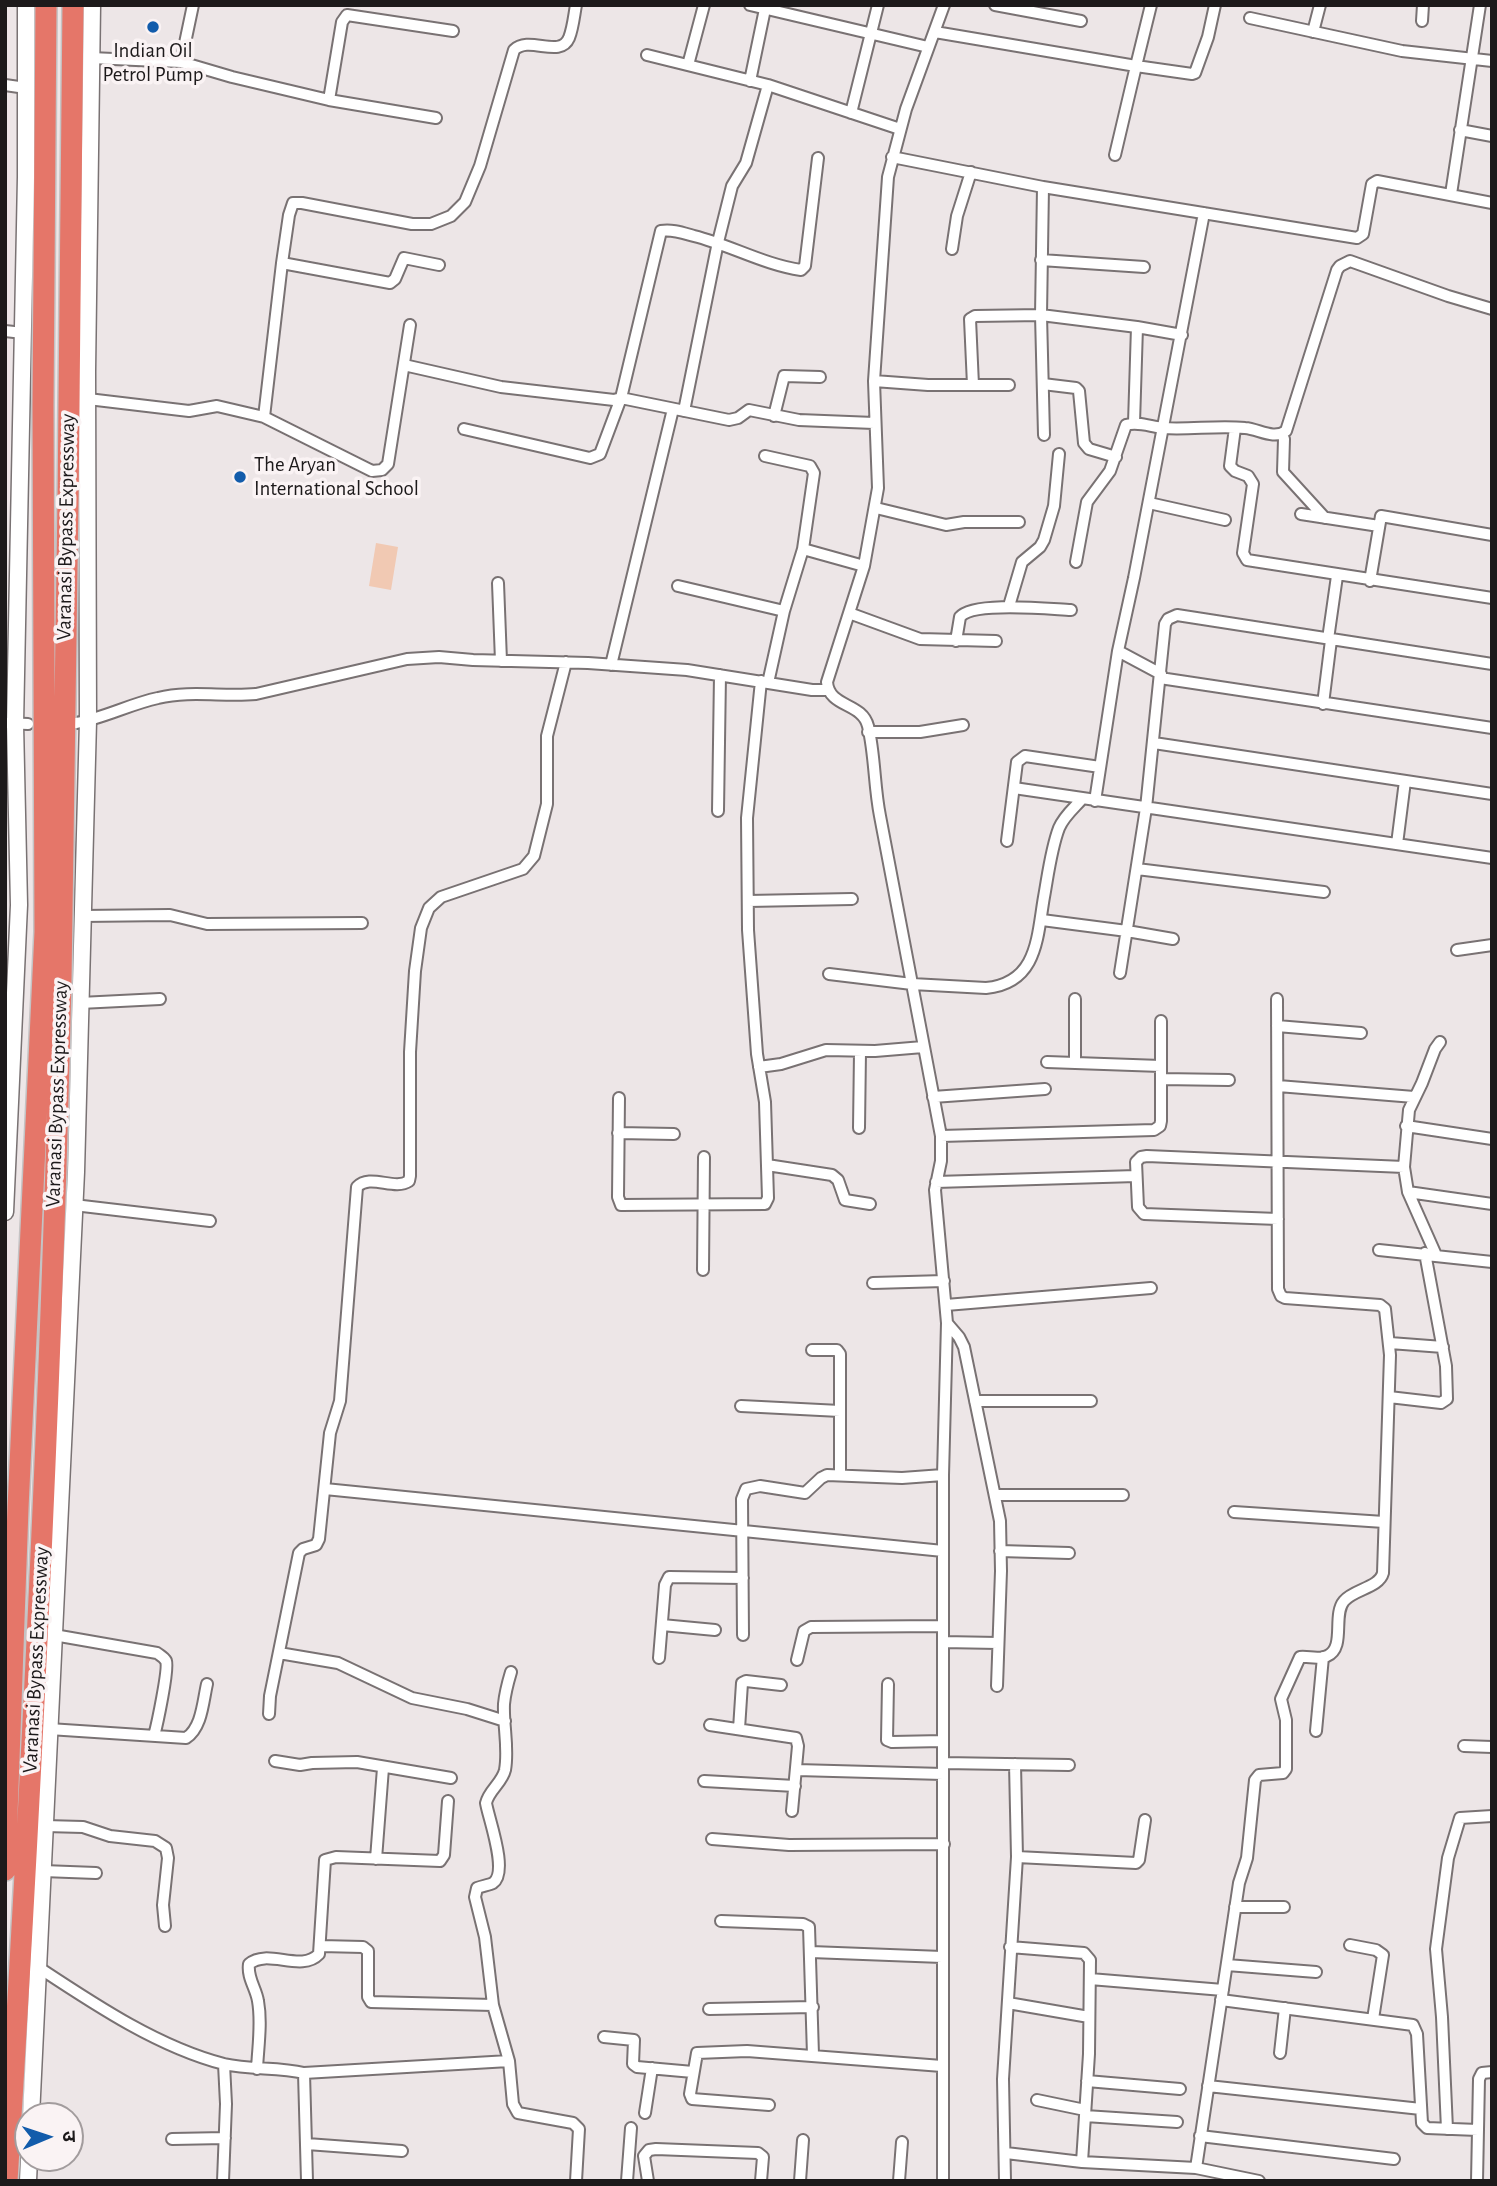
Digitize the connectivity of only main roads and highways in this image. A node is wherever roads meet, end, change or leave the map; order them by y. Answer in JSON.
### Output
{"nodes":[{"id":1,"x":47,"y":5,"type":"edge"},
{"id":2,"x":73,"y":5,"type":"edge"},
{"id":3,"x":5,"y":1870,"type":"edge"},
{"id":4,"x":8,"y":2181,"type":"edge"}],
"edges":[{"from":1,"to":3,"type":"highway","name":"Varanasi Bypass Expressway"},
{"from":2,"to":4,"type":"highway","name":"Varanasi Bypass Expressway"}]}
